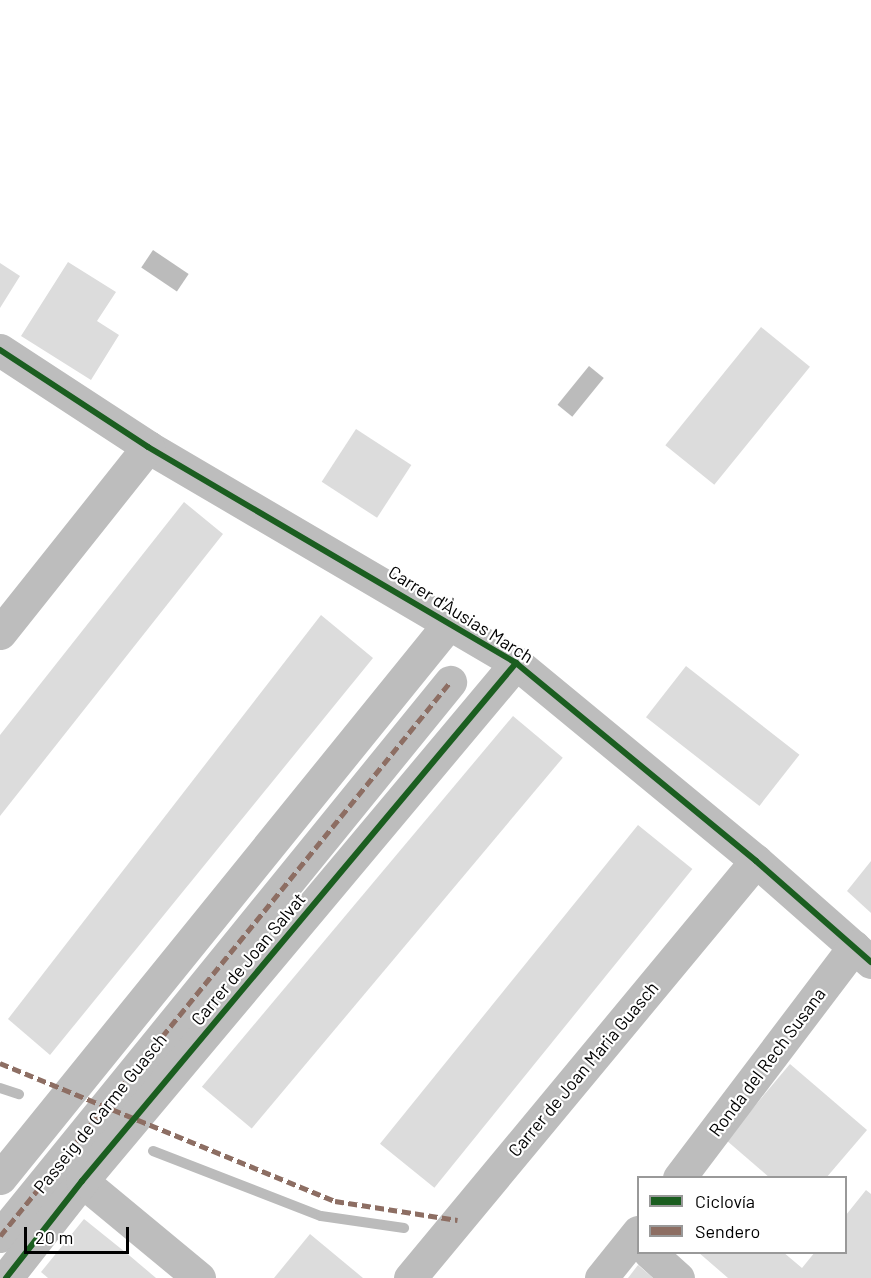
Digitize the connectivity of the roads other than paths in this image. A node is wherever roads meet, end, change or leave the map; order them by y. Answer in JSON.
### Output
{"nodes":[{"id":1,"x":0,"y":350,"type":"edge"},
{"id":2,"x":148,"y":447,"type":"junction"},
{"id":3,"x":450,"y":622,"type":"junction"},
{"id":4,"x":0,"y":633,"type":"edge"},
{"id":5,"x":516,"y":663,"type":"junction"},
{"id":6,"x":450,"y":682,"type":"dead end"},
{"id":7,"x":756,"y":861,"type":"junction"},
{"id":8,"x":863,"y":954,"type":"edge"},
{"id":9,"x":32,"y":1138,"type":"junction"},
{"id":10,"x":71,"y":1172,"type":"junction"},
{"id":11,"x":682,"y":1176,"type":"edge"},
{"id":12,"x":0,"y":1178,"type":"edge"},
{"id":13,"x":0,"y":1236,"type":"edge"},
{"id":14,"x":637,"y":1245,"type":"edge"},
{"id":15,"x":653,"y":1254,"type":"edge"},
{"id":16,"x":6,"y":1278,"type":"edge"},
{"id":17,"x":199,"y":1278,"type":"edge"},
{"id":18,"x":410,"y":1278,"type":"edge"},
{"id":19,"x":601,"y":1278,"type":"edge"},
{"id":20,"x":678,"y":1278,"type":"edge"}],
"edges":[{"from":1,"to":2,"type":"street","name":"Carrer d'Àusias March"},
{"from":2,"to":3,"type":"street","name":"Carrer d'Àusias March"},
{"from":2,"to":4,"type":"street"},
{"from":3,"to":5,"type":"street","name":"Carrer d'Àusias March"},
{"from":3,"to":9,"type":"street"},
{"from":5,"to":7,"type":"street","name":"Carrer d'Àusias March"},
{"from":5,"to":10,"type":"street","name":"Carrer de Joan Salvat"},
{"from":6,"to":10,"type":"street","name":"Passeig de Carme Guasch"},
{"from":7,"to":8,"type":"street","name":"Carrer d'Àusias March"},
{"from":7,"to":18,"type":"street","name":"Carrer de Joan Maria Guasch"},
{"from":8,"to":11,"type":"street","name":"Ronda del Rech Susana"},
{"from":9,"to":10,"type":"street"},
{"from":9,"to":12,"type":"street"},
{"from":10,"to":13,"type":"street","name":"Passeig de Carme Guasch"},
{"from":10,"to":16,"type":"street","name":"Carrer de Joan Salvat"},
{"from":10,"to":17,"type":"street"},
{"from":14,"to":19,"type":"street"},
{"from":15,"to":20,"type":"street"}]}
